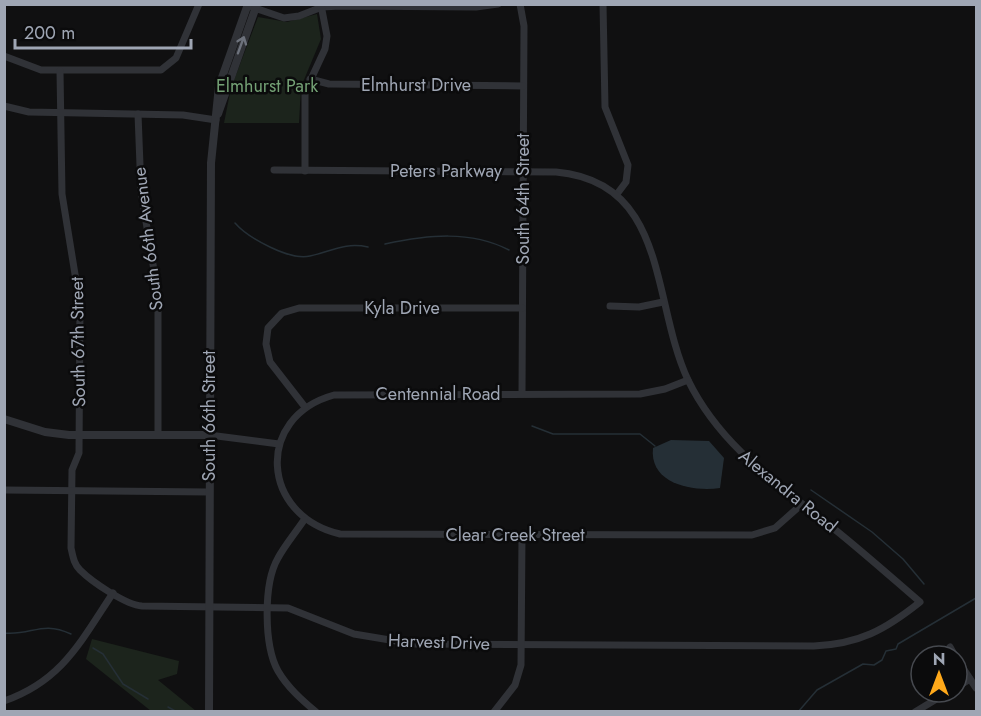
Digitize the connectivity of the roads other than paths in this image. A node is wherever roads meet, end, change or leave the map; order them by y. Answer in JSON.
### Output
{"nodes":[{"id":1,"x":199,"y":4,"type":"edge"},
{"id":2,"x":498,"y":4,"type":"edge"},
{"id":3,"x":520,"y":4,"type":"edge"},
{"id":4,"x":603,"y":4,"type":"edge"},
{"id":5,"x":251,"y":5,"type":"edge"},
{"id":6,"x":322,"y":6,"type":"edge"},
{"id":7,"x":437,"y":6,"type":"edge"},
{"id":8,"x":4,"y":56,"type":"edge"},
{"id":9,"x":60,"y":71,"type":"junction"},
{"id":10,"x":310,"y":79,"type":"junction"},
{"id":11,"x":523,"y":86,"type":"junction"},
{"id":12,"x":4,"y":106,"type":"edge"},
{"id":13,"x":60,"y":113,"type":"junction"},
{"id":14,"x":138,"y":114,"type":"junction"},
{"id":15,"x":216,"y":120,"type":"junction"},
{"id":16,"x":274,"y":170,"type":"dead end"},
{"id":17,"x":305,"y":171,"type":"junction"},
{"id":18,"x":523,"y":171,"type":"junction"},
{"id":19,"x":617,"y":194,"type":"junction"},
{"id":20,"x":663,"y":302,"type":"junction"},
{"id":21,"x":610,"y":306,"type":"dead end"},
{"id":22,"x":522,"y":308,"type":"junction"},
{"id":23,"x":688,"y":380,"type":"junction"},
{"id":24,"x":522,"y":394,"type":"junction"},
{"id":25,"x":305,"y":407,"type":"junction"},
{"id":26,"x":4,"y":419,"type":"edge"},
{"id":27,"x":79,"y":435,"type":"junction"},
{"id":28,"x":158,"y":435,"type":"junction"},
{"id":29,"x":209,"y":435,"type":"junction"},
{"id":30,"x":279,"y":444,"type":"junction"},
{"id":31,"x":4,"y":490,"type":"edge"},
{"id":32,"x":71,"y":491,"type":"junction"},
{"id":33,"x":209,"y":492,"type":"junction"},
{"id":34,"x":802,"y":504,"type":"junction"},
{"id":35,"x":304,"y":520,"type":"junction"},
{"id":36,"x":522,"y":535,"type":"junction"},
{"id":37,"x":113,"y":593,"type":"junction"},
{"id":38,"x":920,"y":602,"type":"joint"},
{"id":39,"x":268,"y":606,"type":"junction"},
{"id":40,"x":208,"y":607,"type":"junction"},
{"id":41,"x":522,"y":645,"type":"junction"},
{"id":42,"x":970,"y":679,"type":"edge"},
{"id":43,"x":976,"y":688,"type":"edge"},
{"id":44,"x":4,"y":701,"type":"edge"},
{"id":45,"x":209,"y":711,"type":"edge"},
{"id":46,"x":316,"y":711,"type":"edge"},
{"id":47,"x":494,"y":711,"type":"edge"}],
"edges":[{"from":1,"to":9,"type":"street"},
{"from":2,"to":7,"type":"street"},
{"from":3,"to":11,"type":"street","name":"South 64th Street"},
{"from":4,"to":19,"type":"street"},
{"from":5,"to":6,"type":"street"},
{"from":5,"to":15,"type":"street","name":"South 66th Street"},
{"from":6,"to":7,"type":"street"},
{"from":6,"to":10,"type":"street"},
{"from":8,"to":9,"type":"street"},
{"from":9,"to":13,"type":"street","name":"South 67th Street"},
{"from":10,"to":11,"type":"street","name":"Elmhurst Drive"},
{"from":10,"to":17,"type":"street"},
{"from":11,"to":18,"type":"street","name":"South 64th Street"},
{"from":12,"to":13,"type":"street"},
{"from":13,"to":14,"type":"street"},
{"from":13,"to":27,"type":"street","name":"South 67th Street"},
{"from":14,"to":15,"type":"street"},
{"from":14,"to":28,"type":"street","name":"South 66th Avenue"},
{"from":15,"to":29,"type":"street","name":"South 66th Street"},
{"from":16,"to":17,"type":"street","name":"Peters Parkway"},
{"from":17,"to":18,"type":"street","name":"Peters Parkway"},
{"from":18,"to":19,"type":"street","name":"Peters Parkway"},
{"from":18,"to":22,"type":"street","name":"South 64th Street"},
{"from":19,"to":20,"type":"street","name":"Alexandra Road"},
{"from":20,"to":21,"type":"street"},
{"from":20,"to":23,"type":"street","name":"Alexandra Road"},
{"from":22,"to":24,"type":"street","name":"South 64th Street"},
{"from":22,"to":25,"type":"street","name":"Kyla Drive"},
{"from":23,"to":24,"type":"street","name":"Centennial Road"},
{"from":23,"to":34,"type":"street","name":"Alexandra Road"},
{"from":24,"to":25,"type":"street","name":"Centennial Road"},
{"from":25,"to":30,"type":"street","name":"Centennial Road"},
{"from":26,"to":27,"type":"street"},
{"from":27,"to":28,"type":"street"},
{"from":27,"to":32,"type":"street","name":"South 67th Street"},
{"from":28,"to":29,"type":"street"},
{"from":29,"to":30,"type":"street"},
{"from":29,"to":33,"type":"street","name":"South 66th Street"},
{"from":30,"to":35,"type":"street","name":"Clear Creek Street"},
{"from":31,"to":32,"type":"street"},
{"from":32,"to":33,"type":"street"},
{"from":32,"to":37,"type":"street","name":"South 67th Street"},
{"from":33,"to":40,"type":"street","name":"South 66th Street"},
{"from":34,"to":36,"type":"street","name":"Clear Creek Street"},
{"from":34,"to":38,"type":"street","name":"Alexandra Road"},
{"from":35,"to":36,"type":"street","name":"Clear Creek Street"},
{"from":35,"to":39,"type":"street"},
{"from":36,"to":41,"type":"street"},
{"from":37,"to":40,"type":"street","name":"Harvest Drive"},
{"from":37,"to":44,"type":"street"},
{"from":38,"to":41,"type":"street","name":"Harvest Drive"},
{"from":39,"to":40,"type":"street","name":"Harvest Drive"},
{"from":39,"to":41,"type":"street","name":"Harvest Drive"},
{"from":39,"to":46,"type":"street"},
{"from":40,"to":45,"type":"street","name":"South 66th Street"},
{"from":41,"to":47,"type":"street"},
{"from":42,"to":43,"type":"street"}]}
